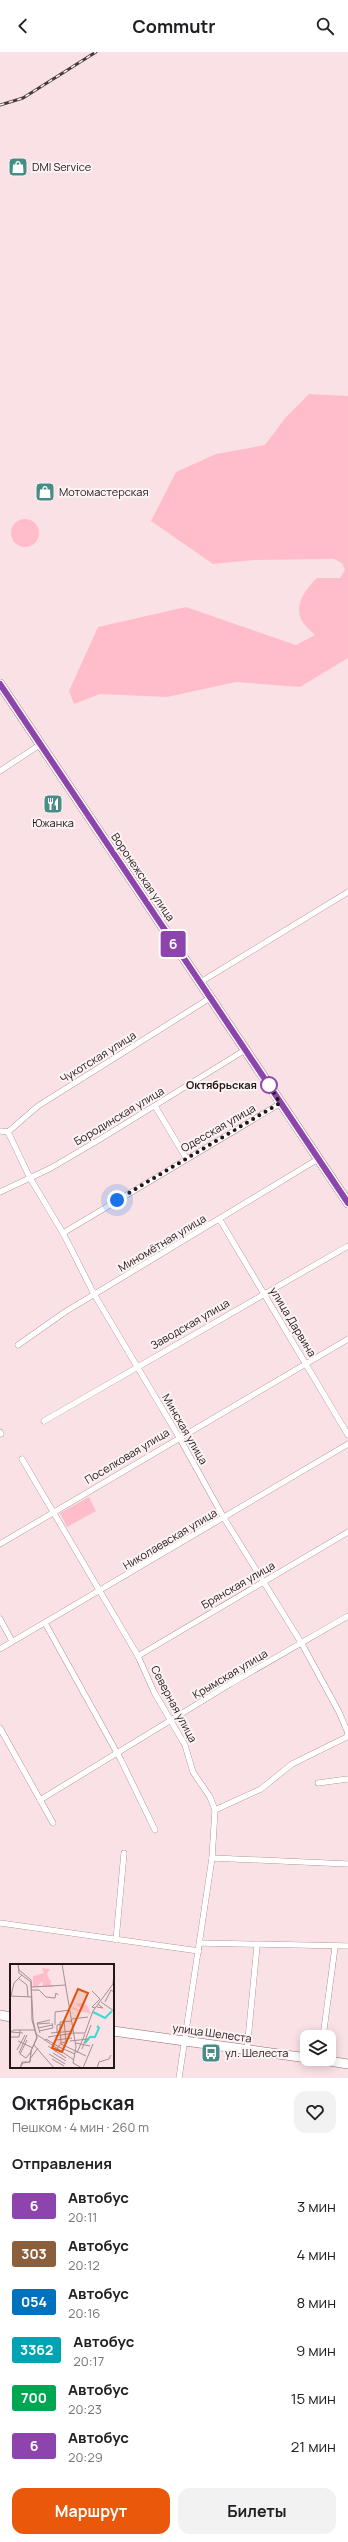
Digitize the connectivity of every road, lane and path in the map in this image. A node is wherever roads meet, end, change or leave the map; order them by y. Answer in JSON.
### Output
{"nodes":[{"id":1,"x":0,"y":684,"type":"edge"},
{"id":2,"x":40,"y":744,"type":"junction"},
{"id":3,"x":0,"y":772,"type":"edge"},
{"id":4,"x":348,"y":892,"type":"edge"},
{"id":5,"x":199,"y":983,"type":"junction"},
{"id":6,"x":210,"y":998,"type":"junction"},
{"id":7,"x":245,"y":1050,"type":"junction"},
{"id":8,"x":280,"y":1103,"type":"junction"},
{"id":9,"x":155,"y":1106,"type":"junction"},
{"id":10,"x":0,"y":1131,"type":"edge"},
{"id":11,"x":8,"y":1132,"type":"junction"},
{"id":12,"x":186,"y":1158,"type":"junction"},
{"id":13,"x":318,"y":1159,"type":"junction"},
{"id":14,"x":30,"y":1178,"type":"junction"},
{"id":15,"x":0,"y":1192,"type":"edge"},
{"id":16,"x":348,"y":1203,"type":"edge"},
{"id":17,"x":220,"y":1220,"type":"junction"},
{"id":18,"x":63,"y":1233,"type":"junction"},
{"id":19,"x":348,"y":1246,"type":"edge"},
{"id":20,"x":264,"y":1293,"type":"junction"},
{"id":21,"x":94,"y":1294,"type":"junction"},
{"id":22,"x":348,"y":1339,"type":"edge"},
{"id":23,"x":18,"y":1345,"type":"dead end"},
{"id":24,"x":305,"y":1363,"type":"junction"},
{"id":25,"x":138,"y":1367,"type":"junction"},
{"id":26,"x":44,"y":1421,"type":"dead end"},
{"id":27,"x":348,"y":1435,"type":"edge"},
{"id":28,"x":179,"y":1437,"type":"junction"},
{"id":29,"x":348,"y":1444,"type":"edge"},
{"id":30,"x":22,"y":1459,"type":"dead end"},
{"id":31,"x":54,"y":1512,"type":"junction"},
{"id":32,"x":224,"y":1518,"type":"junction"},
{"id":33,"x":348,"y":1532,"type":"edge"},
{"id":34,"x":0,"y":1544,"type":"edge"},
{"id":35,"x":264,"y":1582,"type":"junction"},
{"id":36,"x":100,"y":1592,"type":"junction"},
{"id":37,"x":348,"y":1616,"type":"edge"},
{"id":38,"x":0,"y":1619,"type":"edge"},
{"id":39,"x":45,"y":1623,"type":"junction"},
{"id":40,"x":12,"y":1641,"type":"junction"},
{"id":41,"x":302,"y":1644,"type":"junction"},
{"id":42,"x":0,"y":1649,"type":"edge"},
{"id":43,"x":138,"y":1656,"type":"junction"},
{"id":44,"x":171,"y":1721,"type":"junction"},
{"id":45,"x":0,"y":1728,"type":"edge"},
{"id":46,"x":348,"y":1735,"type":"edge"},
{"id":47,"x":118,"y":1753,"type":"junction"},
{"id":48,"x":348,"y":1779,"type":"edge"},
{"id":49,"x":318,"y":1782,"type":"dead end"},
{"id":50,"x":40,"y":1800,"type":"junction"},
{"id":51,"x":215,"y":1810,"type":"junction"},
{"id":52,"x":53,"y":1823,"type":"dead end"},
{"id":53,"x":155,"y":1830,"type":"dead end"},
{"id":54,"x":124,"y":1853,"type":"dead end"},
{"id":55,"x":212,"y":1858,"type":"junction"},
{"id":56,"x":348,"y":1864,"type":"edge"},
{"id":57,"x":0,"y":1923,"type":"edge"},
{"id":58,"x":116,"y":1940,"type":"junction"},
{"id":59,"x":200,"y":1943,"type":"junction"},
{"id":60,"x":257,"y":1946,"type":"junction"},
{"id":61,"x":348,"y":1946,"type":"edge"},
{"id":62,"x":335,"y":1947,"type":"junction"},
{"id":63,"x":199,"y":1951,"type":"junction"},
{"id":64,"x":0,"y":2015,"type":"edge"},
{"id":65,"x":10,"y":2016,"type":"edge"},
{"id":66,"x":325,"y":2030,"type":"edge"},
{"id":67,"x":114,"y":2031,"type":"edge"},
{"id":68,"x":186,"y":2041,"type":"junction"},
{"id":69,"x":246,"y":2050,"type":"junction"},
{"id":70,"x":300,"y":2057,"type":"edge"},
{"id":71,"x":336,"y":2062,"type":"edge"},
{"id":72,"x":348,"y":2064,"type":"edge"},
{"id":73,"x":179,"y":2078,"type":"edge"}],
"edges":[{"from":1,"to":2,"type":"main road","name":"Воронежская улица"},
{"from":2,"to":3,"type":"street"},
{"from":2,"to":5,"type":"main road","name":"Воронежская улица"},
{"from":4,"to":5,"type":"street"},
{"from":5,"to":6,"type":"main road","name":"Воронежская улица"},
{"from":6,"to":7,"type":"main road","name":"Воронежская улица"},
{"from":6,"to":11,"type":"street","name":"Чукотская улица"},
{"from":7,"to":8,"type":"main road","name":"Воронежская улица"},
{"from":7,"to":9,"type":"street","name":"Бородинская улица"},
{"from":8,"to":12,"type":"street","name":"Одесская улица"},
{"from":8,"to":13,"type":"main road","name":"Воронежская улица"},
{"from":9,"to":12,"type":"street"},
{"from":9,"to":14,"type":"street","name":"Бородинская улица"},
{"from":10,"to":11,"type":"street"},
{"from":11,"to":14,"type":"street","name":"Минская улица"},
{"from":12,"to":18,"type":"street","name":"Одесская улица"},
{"from":13,"to":16,"type":"main road","name":"Воронежская улица"},
{"from":13,"to":17,"type":"street","name":"Миномётная улица"},
{"from":14,"to":15,"type":"street","name":"Бородинская улица"},
{"from":14,"to":18,"type":"street","name":"Минская улица"},
{"from":17,"to":20,"type":"street","name":"улица Дарвина"},
{"from":17,"to":21,"type":"street","name":"Миномётная улица"},
{"from":18,"to":21,"type":"street","name":"Минская улица"},
{"from":19,"to":20,"type":"street","name":"Заводская улица"},
{"from":20,"to":24,"type":"street","name":"улица Дарвина"},
{"from":20,"to":25,"type":"street","name":"Заводская улица"},
{"from":21,"to":23,"type":"street","name":"Миномётная улица"},
{"from":21,"to":25,"type":"street","name":"Минская улица"},
{"from":22,"to":24,"type":"street","name":"Поселковая улица"},
{"from":24,"to":27,"type":"street","name":"улица Дарвина"},
{"from":24,"to":28,"type":"street","name":"Поселковая улица"},
{"from":25,"to":26,"type":"street","name":"Заводская улица"},
{"from":25,"to":28,"type":"street","name":"Минская улица"},
{"from":28,"to":31,"type":"street","name":"Поселковая улица"},
{"from":28,"to":32,"type":"street","name":"Минская улица"},
{"from":29,"to":32,"type":"street","name":"Николаевская улица"},
{"from":30,"to":31,"type":"street","name":"Северная улица"},
{"from":31,"to":34,"type":"street","name":"Поселковая улица"},
{"from":31,"to":36,"type":"street","name":"Северная улица"},
{"from":32,"to":35,"type":"street","name":"Минская улица"},
{"from":32,"to":36,"type":"street","name":"Николаевская улица"},
{"from":33,"to":35,"type":"street","name":"Брянская улица"},
{"from":35,"to":41,"type":"street","name":"Минская улица"},
{"from":35,"to":43,"type":"street","name":"Брянская улица"},
{"from":36,"to":39,"type":"street","name":"Николаевская улица"},
{"from":36,"to":43,"type":"street","name":"Северная улица"},
{"from":37,"to":41,"type":"street","name":"Крымская улица"},
{"from":38,"to":40,"type":"street"},
{"from":39,"to":40,"type":"street","name":"Николаевская улица"},
{"from":39,"to":47,"type":"street"},
{"from":40,"to":42,"type":"street","name":"Николаевская улица"},
{"from":41,"to":44,"type":"street","name":"Крымская улица"},
{"from":41,"to":46,"type":"street","name":"Минская улица"},
{"from":43,"to":44,"type":"street","name":"Северная улица"},
{"from":44,"to":47,"type":"street","name":"Крымская улица"},
{"from":44,"to":51,"type":"street","name":"Северная улица"},
{"from":45,"to":50,"type":"street"},
{"from":46,"to":51,"type":"street"},
{"from":47,"to":50,"type":"street","name":"Крымская улица"},
{"from":47,"to":53,"type":"street"},
{"from":48,"to":49,"type":"street"},
{"from":50,"to":52,"type":"street"},
{"from":51,"to":55,"type":"street","name":"Северная улица"},
{"from":54,"to":58,"type":"street"},
{"from":55,"to":56,"type":"street"},
{"from":55,"to":59,"type":"street","name":"Северная улица"},
{"from":57,"to":58,"type":"street"},
{"from":58,"to":63,"type":"street"},
{"from":59,"to":60,"type":"street"},
{"from":59,"to":63,"type":"street","name":"Северная улица"},
{"from":60,"to":62,"type":"street"},
{"from":60,"to":69,"type":"street"},
{"from":61,"to":62,"type":"street"},
{"from":62,"to":66,"type":"street"},
{"from":63,"to":68,"type":"street","name":"Северная улица"},
{"from":64,"to":65,"type":"main road"},
{"from":67,"to":68,"type":"main road","name":"улица Шелеста"},
{"from":68,"to":69,"type":"main road","name":"улица Шелеста"},
{"from":68,"to":73,"type":"street","name":"Северная улица"},
{"from":69,"to":70,"type":"main road","name":"улица Шелеста"},
{"from":71,"to":72,"type":"main road"}]}
